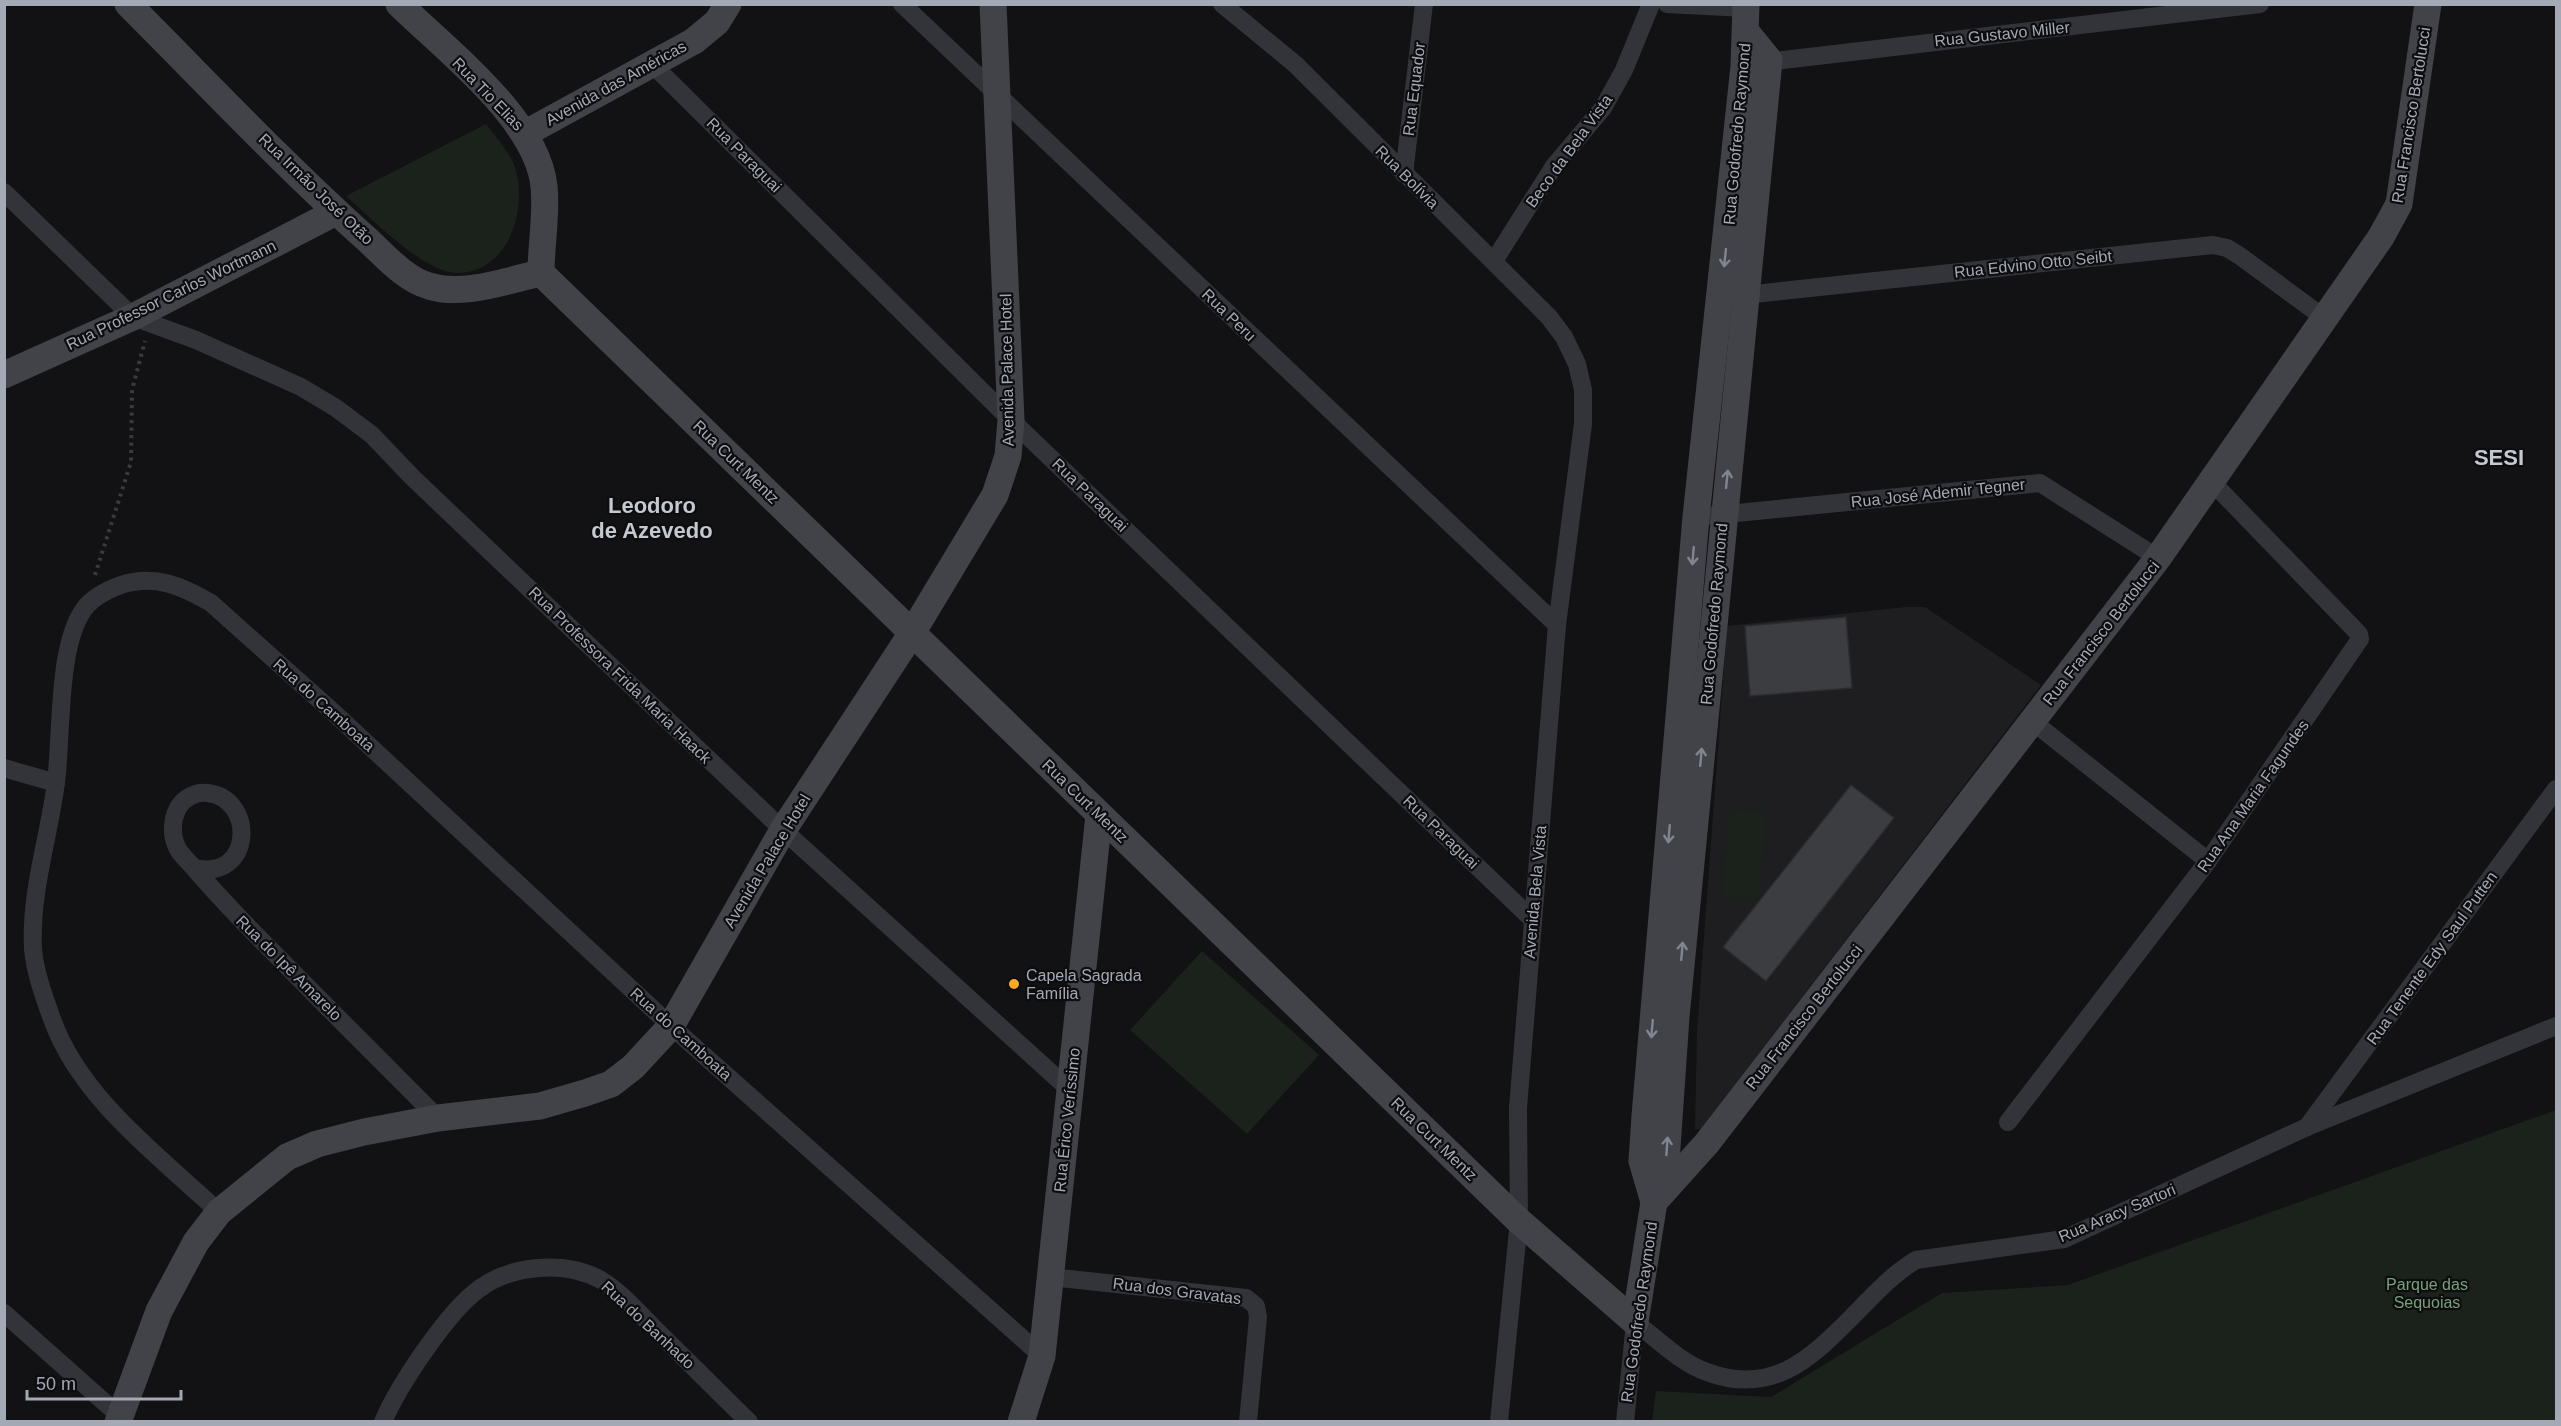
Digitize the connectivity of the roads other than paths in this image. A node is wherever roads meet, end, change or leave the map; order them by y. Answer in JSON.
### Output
{"nodes":[{"id":1,"x":128,"y":4,"type":"edge"},
{"id":2,"x":399,"y":4,"type":"edge"},
{"id":3,"x":728,"y":4,"type":"edge"},
{"id":4,"x":902,"y":4,"type":"edge"},
{"id":5,"x":993,"y":4,"type":"edge"},
{"id":6,"x":1424,"y":4,"type":"edge"},
{"id":7,"x":1651,"y":4,"type":"edge"},
{"id":8,"x":1667,"y":4,"type":"edge"},
{"id":9,"x":2260,"y":4,"type":"edge"},
{"id":10,"x":2428,"y":4,"type":"edge"},
{"id":11,"x":1222,"y":5,"type":"edge"},
{"id":12,"x":1746,"y":15,"type":"edge"},
{"id":13,"x":1757,"y":63,"type":"junction"},
{"id":14,"x":653,"y":65,"type":"junction"},
{"id":15,"x":995,"y":93,"type":"junction"},
{"id":16,"x":526,"y":133,"type":"junction"},
{"id":17,"x":1404,"y":174,"type":"junction"},
{"id":18,"x":4,"y":192,"type":"edge"},
{"id":19,"x":336,"y":212,"type":"junction"},
{"id":20,"x":1494,"y":261,"type":"junction"},
{"id":21,"x":541,"y":273,"type":"junction"},
{"id":22,"x":1735,"y":296,"type":"junction"},
{"id":23,"x":2323,"y":317,"type":"junction"},
{"id":24,"x":141,"y":320,"type":"junction"},
{"id":25,"x":1577,"y":364,"type":"joint"},
{"id":26,"x":4,"y":375,"type":"edge"},
{"id":27,"x":1011,"y":420,"type":"junction"},
{"id":28,"x":2211,"y":481,"type":"junction"},
{"id":29,"x":1724,"y":514,"type":"junction"},
{"id":30,"x":1696,"y":517,"type":"junction"},
{"id":31,"x":2158,"y":558,"type":"junction"},
{"id":32,"x":1557,"y":625,"type":"junction"},
{"id":33,"x":912,"y":633,"type":"junction"},
{"id":34,"x":2032,"y":721,"type":"junction"},
{"id":35,"x":4,"y":768,"type":"edge"},
{"id":36,"x":56,"y":783,"type":"junction"},
{"id":37,"x":2556,"y":789,"type":"edge"},
{"id":38,"x":1099,"y":815,"type":"junction"},
{"id":39,"x":783,"y":830,"type":"junction"},
{"id":40,"x":2208,"y":861,"type":"junction"},
{"id":41,"x":195,"y":868,"type":"junction"},
{"id":42,"x":1533,"y":920,"type":"junction"},
{"id":43,"x":671,"y":1026,"type":"junction"},
{"id":44,"x":2556,"y":1026,"type":"edge"},
{"id":45,"x":1070,"y":1090,"type":"junction"},
{"id":46,"x":438,"y":1118,"type":"junction"},
{"id":47,"x":2008,"y":1122,"type":"dead end"},
{"id":48,"x":2307,"y":1127,"type":"junction"},
{"id":49,"x":1654,"y":1202,"type":"junction"},
{"id":50,"x":219,"y":1212,"type":"junction"},
{"id":51,"x":1519,"y":1221,"type":"junction"},
{"id":52,"x":1051,"y":1277,"type":"junction"},
{"id":53,"x":4,"y":1313,"type":"edge"},
{"id":54,"x":1635,"y":1322,"type":"junction"},
{"id":55,"x":1042,"y":1356,"type":"junction"},
{"id":56,"x":119,"y":1419,"type":"edge"},
{"id":57,"x":383,"y":1422,"type":"edge"},
{"id":58,"x":750,"y":1422,"type":"edge"},
{"id":59,"x":1021,"y":1422,"type":"edge"},
{"id":60,"x":1248,"y":1422,"type":"edge"},
{"id":61,"x":1499,"y":1422,"type":"edge"},
{"id":62,"x":1625,"y":1422,"type":"edge"}],
"edges":[{"from":1,"to":19,"type":"main road","name":"Rua Irmão José Otão"},
{"from":2,"to":16,"type":"main road","name":"Rua Tio Elias"},
{"from":3,"to":14,"type":"main road","name":"Avenida das Américas"},
{"from":4,"to":15,"type":"street","name":"Rua Peru"},
{"from":5,"to":15,"type":"main road","name":"Avenida Palace Hotel"},
{"from":6,"to":17,"type":"street","name":"Rua Equador"},
{"from":7,"to":20,"type":"street","name":"Beco da Bela Vista"},
{"from":8,"to":12,"type":"street"},
{"from":9,"to":13,"type":"street","name":"Rua Gustavo Miller"},
{"from":10,"to":23,"type":"main road","name":"Rua Francisco Bertolucci"},
{"from":11,"to":17,"type":"street","name":"Rua Bolívia"},
{"from":12,"to":13,"type":"main road","name":"Rua Godofredo Raymond"},
{"from":13,"to":22,"type":"main road","name":"Rua Godofredo Raymond"},
{"from":14,"to":16,"type":"main road","name":"Avenida das Américas"},
{"from":14,"to":27,"type":"street","name":"Rua Paraguai"},
{"from":15,"to":27,"type":"main road","name":"Avenida Palace Hotel"},
{"from":15,"to":32,"type":"street","name":"Rua Peru"},
{"from":16,"to":21,"type":"main road","name":"Rua Tio Elias"},
{"from":17,"to":20,"type":"street","name":"Rua Bolívia"},
{"from":18,"to":24,"type":"street"},
{"from":19,"to":21,"type":"main road","name":"Rua Irmão José Otão"},
{"from":19,"to":24,"type":"main road","name":"Rua Professor Carlos Wortmann"},
{"from":20,"to":25,"type":"street","name":"Rua Bolívia"},
{"from":21,"to":33,"type":"main road","name":"Rua Curt Mentz"},
{"from":22,"to":23,"type":"street","name":"Rua Edvino Otto Seibt"},
{"from":29,"to":22,"type":"main road","name":"Rua Godofredo Raymond","one_way":true},
{"from":22,"to":30,"type":"main road","name":"Rua Godofredo Raymond"},
{"from":23,"to":28,"type":"main road","name":"Rua Francisco Bertolucci"},
{"from":24,"to":26,"type":"main road","name":"Rua Professor Carlos Wortmann"},
{"from":24,"to":39,"type":"street","name":"Rua Professora Frida Maria Haack"},
{"from":25,"to":32,"type":"street","name":"Avenida Bela Vista"},
{"from":27,"to":33,"type":"main road","name":"Avenida Palace Hotel"},
{"from":27,"to":42,"type":"street","name":"Rua Paraguai"},
{"from":28,"to":31,"type":"main road","name":"Rua Francisco Bertolucci"},
{"from":28,"to":40,"type":"street","name":"Rua Ana Maria Fagundes"},
{"from":29,"to":30,"type":"street","name":"Rua José Ademir Tegner"},
{"from":29,"to":31,"type":"street","name":"Rua José Ademir Tegner"},
{"from":49,"to":29,"type":"main road","name":"Rua Godofredo Raymond","one_way":true},
{"from":30,"to":49,"type":"main road","name":"Rua Godofredo Raymond","one_way":true},
{"from":31,"to":34,"type":"main road","name":"Rua Francisco Bertolucci"},
{"from":32,"to":42,"type":"street","name":"Avenida Bela Vista"},
{"from":33,"to":38,"type":"main road","name":"Rua Curt Mentz"},
{"from":33,"to":39,"type":"main road","name":"Avenida Palace Hotel"},
{"from":34,"to":40,"type":"street"},
{"from":34,"to":49,"type":"main road","name":"Rua Francisco Bertolucci"},
{"from":35,"to":36,"type":"street"},
{"from":36,"to":43,"type":"street","name":"Rua do Camboata"},
{"from":36,"to":50,"type":"street","name":"Rua do Camboata"},
{"from":37,"to":48,"type":"street","name":"Rua Tenente Edy Saul Putten"},
{"from":38,"to":45,"type":"main road","name":"Rua Érico Veríssimo"},
{"from":38,"to":51,"type":"main road","name":"Rua Curt Mentz"},
{"from":39,"to":43,"type":"main road","name":"Avenida Palace Hotel"},
{"from":39,"to":45,"type":"street","name":"Rua Professora Frida Maria Haack"},
{"from":40,"to":47,"type":"street","name":"Rua Ana Maria Fagundes"},
{"from":41,"to":41,"type":"street","name":"Rua do Ipê Amarelo"},
{"from":41,"to":46,"type":"street","name":"Rua do Ipê Amarelo"},
{"from":42,"to":51,"type":"street","name":"Avenida Bela Vista"},
{"from":43,"to":46,"type":"main road","name":"Avenida Palace Hotel"},
{"from":43,"to":55,"type":"street","name":"Rua do Camboata"},
{"from":44,"to":48,"type":"street","name":"Rua Aracy Sartori"},
{"from":45,"to":52,"type":"main road","name":"Rua Érico Veríssimo"},
{"from":46,"to":50,"type":"main road","name":"Avenida Palace Hotel"},
{"from":48,"to":54,"type":"street","name":"Rua Aracy Sartori"},
{"from":49,"to":54,"type":"main road","name":"Rua Godofredo Raymond"},
{"from":50,"to":56,"type":"main road","name":"Avenida Palace Hotel"},
{"from":51,"to":54,"type":"main road","name":"Rua Curt Mentz"},
{"from":51,"to":61,"type":"street","name":"Avenida Bela Vista"},
{"from":52,"to":55,"type":"main road","name":"Rua Érico Veríssimo"},
{"from":52,"to":60,"type":"street","name":"Rua dos Gravatas"},
{"from":53,"to":56,"type":"street"},
{"from":54,"to":62,"type":"street","name":"Rua Godofredo Raymond"},
{"from":55,"to":59,"type":"main road","name":"Rua Érico Veríssimo"},
{"from":57,"to":58,"type":"street","name":"Rua do Banhado"}]}
